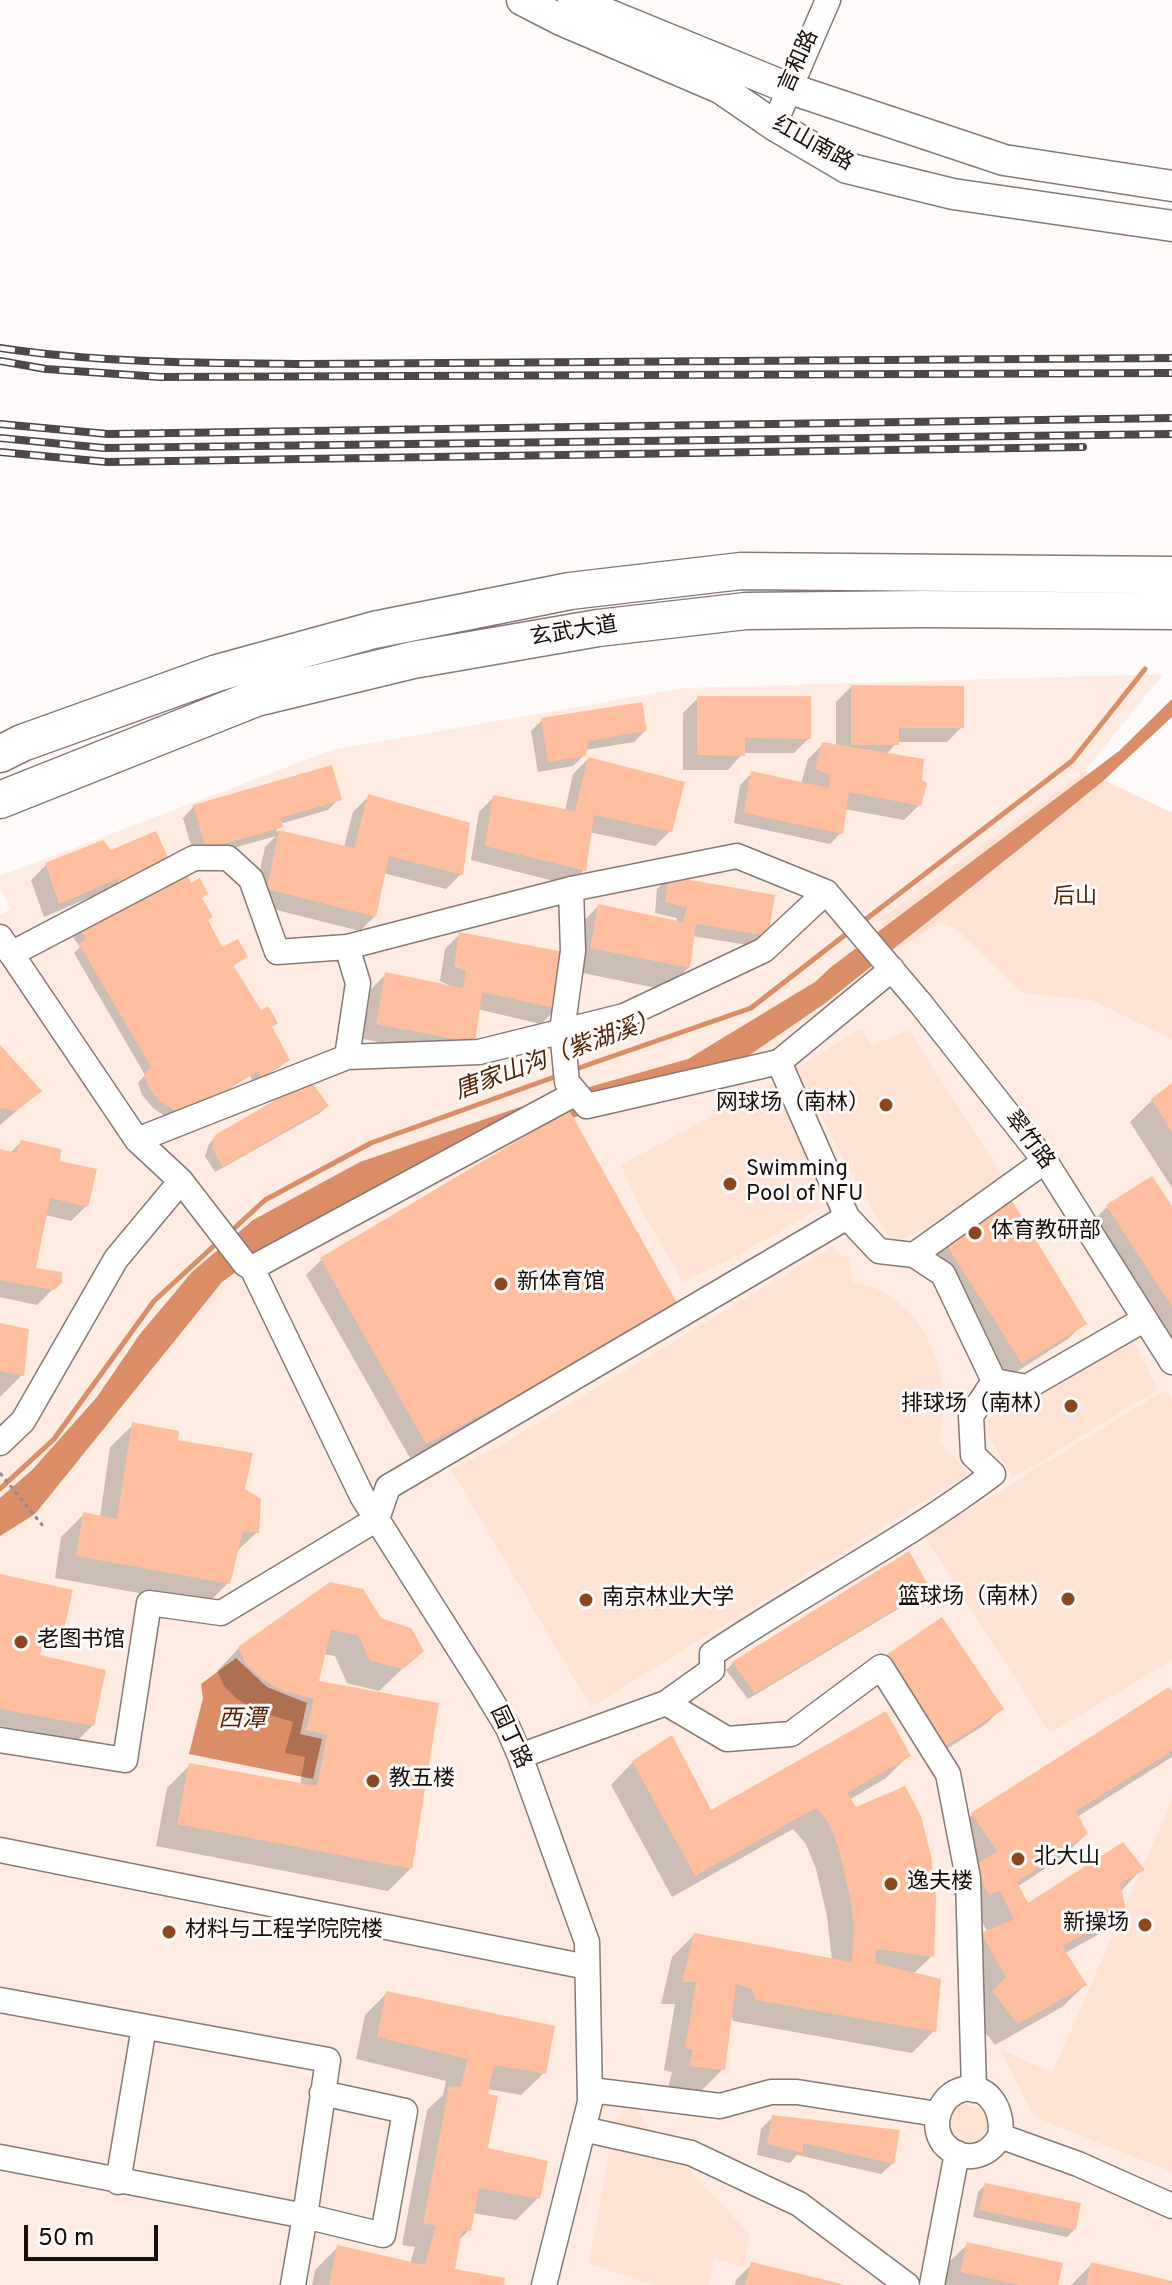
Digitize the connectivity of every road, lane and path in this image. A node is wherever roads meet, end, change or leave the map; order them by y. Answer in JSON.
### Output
{"nodes":[{"id":1,"x":522,"y":0,"type":"edge"},
{"id":2,"x":573,"y":0,"type":"edge"},
{"id":3,"x":828,"y":0,"type":"edge"},
{"id":4,"x":788,"y":88,"type":"junction"},
{"id":5,"x":774,"y":125,"type":"junction"},
{"id":6,"x":1172,"y":186,"type":"edge"},
{"id":7,"x":1172,"y":226,"type":"edge"},
{"id":8,"x":1172,"y":575,"type":"edge"},
{"id":9,"x":1172,"y":611,"type":"edge"},
{"id":10,"x":7,"y":748,"type":"edge"},
{"id":11,"x":0,"y":800,"type":"edge"},
{"id":12,"x":571,"y":889,"type":"junction"},
{"id":13,"x":826,"y":892,"type":"junction"},
{"id":14,"x":6,"y":945,"type":"edge"},
{"id":15,"x":347,"y":947,"type":"junction"},
{"id":16,"x":892,"y":969,"type":"junction"},
{"id":17,"x":562,"y":1031,"type":"junction"},
{"id":18,"x":347,"y":1057,"type":"junction"},
{"id":19,"x":779,"y":1062,"type":"junction"},
{"id":20,"x":570,"y":1079,"type":"junction"},
{"id":21,"x":137,"y":1140,"type":"junction"},
{"id":22,"x":1045,"y":1161,"type":"junction"},
{"id":23,"x":181,"y":1181,"type":"junction"},
{"id":24,"x":847,"y":1217,"type":"junction"},
{"id":25,"x":914,"y":1255,"type":"junction"},
{"id":26,"x":252,"y":1268,"type":"junction"},
{"id":27,"x":1145,"y":1319,"type":"junction"},
{"id":28,"x":1172,"y":1362,"type":"edge"},
{"id":29,"x":994,"y":1381,"type":"junction"},
{"id":30,"x":0,"y":1443,"type":"edge"},
{"id":31,"x":0,"y":1474,"type":"edge"},
{"id":32,"x":377,"y":1519,"type":"junction"},
{"id":33,"x":43,"y":1526,"type":"dead end"},
{"id":34,"x":666,"y":1703,"type":"junction"},
{"id":35,"x":0,"y":1740,"type":"edge"},
{"id":36,"x":520,"y":1756,"type":"junction"},
{"id":37,"x":0,"y":1850,"type":"edge"},
{"id":38,"x":587,"y":1967,"type":"junction"},
{"id":39,"x":0,"y":2000,"type":"edge"},
{"id":40,"x":144,"y":2027,"type":"junction"},
{"id":41,"x":591,"y":2090,"type":"junction"},
{"id":42,"x":974,"y":2090,"type":"junction"},
{"id":43,"x":322,"y":2093,"type":"junction"},
{"id":44,"x":937,"y":2114,"type":"junction"},
{"id":45,"x":583,"y":2129,"type":"junction"},
{"id":46,"x":1000,"y":2136,"type":"junction"},
{"id":47,"x":957,"y":2153,"type":"junction"},
{"id":48,"x":0,"y":2157,"type":"edge"},
{"id":49,"x":118,"y":2182,"type":"junction"},
{"id":50,"x":1172,"y":2206,"type":"edge"},
{"id":51,"x":305,"y":2216,"type":"junction"},
{"id":52,"x":293,"y":2285,"type":"edge"},
{"id":53,"x":544,"y":2285,"type":"edge"},
{"id":54,"x":907,"y":2285,"type":"edge"},
{"id":55,"x":932,"y":2285,"type":"edge"}],
"edges":[{"from":1,"to":5,"type":"main road","name":"红山南路"},
{"from":2,"to":4,"type":"main road","name":"红山南路"},
{"from":3,"to":4,"type":"street","name":"言和路"},
{"from":4,"to":5,"type":"street","name":"言和路"},
{"from":4,"to":6,"type":"main road","name":"红山南路"},
{"from":5,"to":7,"type":"main road","name":"红山南路"},
{"from":8,"to":10,"type":"highway","name":"玄武大道"},
{"from":9,"to":11,"type":"highway","name":"玄武大道"},
{"from":12,"to":13,"type":"street"},
{"from":12,"to":15,"type":"street"},
{"from":12,"to":17,"type":"street"},
{"from":13,"to":16,"type":"street","name":"翠竹路"},
{"from":13,"to":17,"type":"street"},
{"from":14,"to":15,"type":"street"},
{"from":14,"to":21,"type":"street","name":"园丁路"},
{"from":15,"to":18,"type":"street"},
{"from":16,"to":19,"type":"street"},
{"from":16,"to":22,"type":"street","name":"翠竹路"},
{"from":17,"to":18,"type":"street"},
{"from":17,"to":20,"type":"street"},
{"from":18,"to":21,"type":"street"},
{"from":19,"to":20,"type":"street"},
{"from":19,"to":24,"type":"street"},
{"from":20,"to":26,"type":"street"},
{"from":21,"to":23,"type":"street","name":"园丁路"},
{"from":22,"to":25,"type":"street"},
{"from":22,"to":27,"type":"street","name":"翠竹路"},
{"from":23,"to":26,"type":"street","name":"园丁路"},
{"from":23,"to":30,"type":"street"},
{"from":24,"to":25,"type":"street"},
{"from":24,"to":32,"type":"street"},
{"from":25,"to":29,"type":"street"},
{"from":26,"to":32,"type":"street","name":"园丁路"},
{"from":27,"to":28,"type":"street","name":"翠竹路"},
{"from":27,"to":29,"type":"street"},
{"from":29,"to":34,"type":"street"},
{"from":31,"to":33,"type":"path"},
{"from":32,"to":35,"type":"street"},
{"from":32,"to":36,"type":"street","name":"园丁路"},
{"from":34,"to":36,"type":"street"},
{"from":34,"to":42,"type":"street"},
{"from":36,"to":38,"type":"street","name":"园丁路"},
{"from":37,"to":38,"type":"street"},
{"from":38,"to":41,"type":"street","name":"园丁路"},
{"from":39,"to":40,"type":"street"},
{"from":40,"to":43,"type":"street"},
{"from":40,"to":49,"type":"street"},
{"from":41,"to":44,"type":"street"},
{"from":41,"to":45,"type":"street","name":"园丁路"},
{"from":42,"to":44,"type":"street"},
{"from":42,"to":46,"type":"street"},
{"from":43,"to":51,"type":"street"},
{"from":43,"to":51,"type":"street"},
{"from":44,"to":47,"type":"street"},
{"from":45,"to":53,"type":"street","name":"园丁路"},
{"from":45,"to":54,"type":"street"},
{"from":46,"to":47,"type":"street"},
{"from":46,"to":50,"type":"street"},
{"from":47,"to":55,"type":"street"},
{"from":48,"to":49,"type":"street"},
{"from":49,"to":51,"type":"street"},
{"from":51,"to":52,"type":"street"}]}
